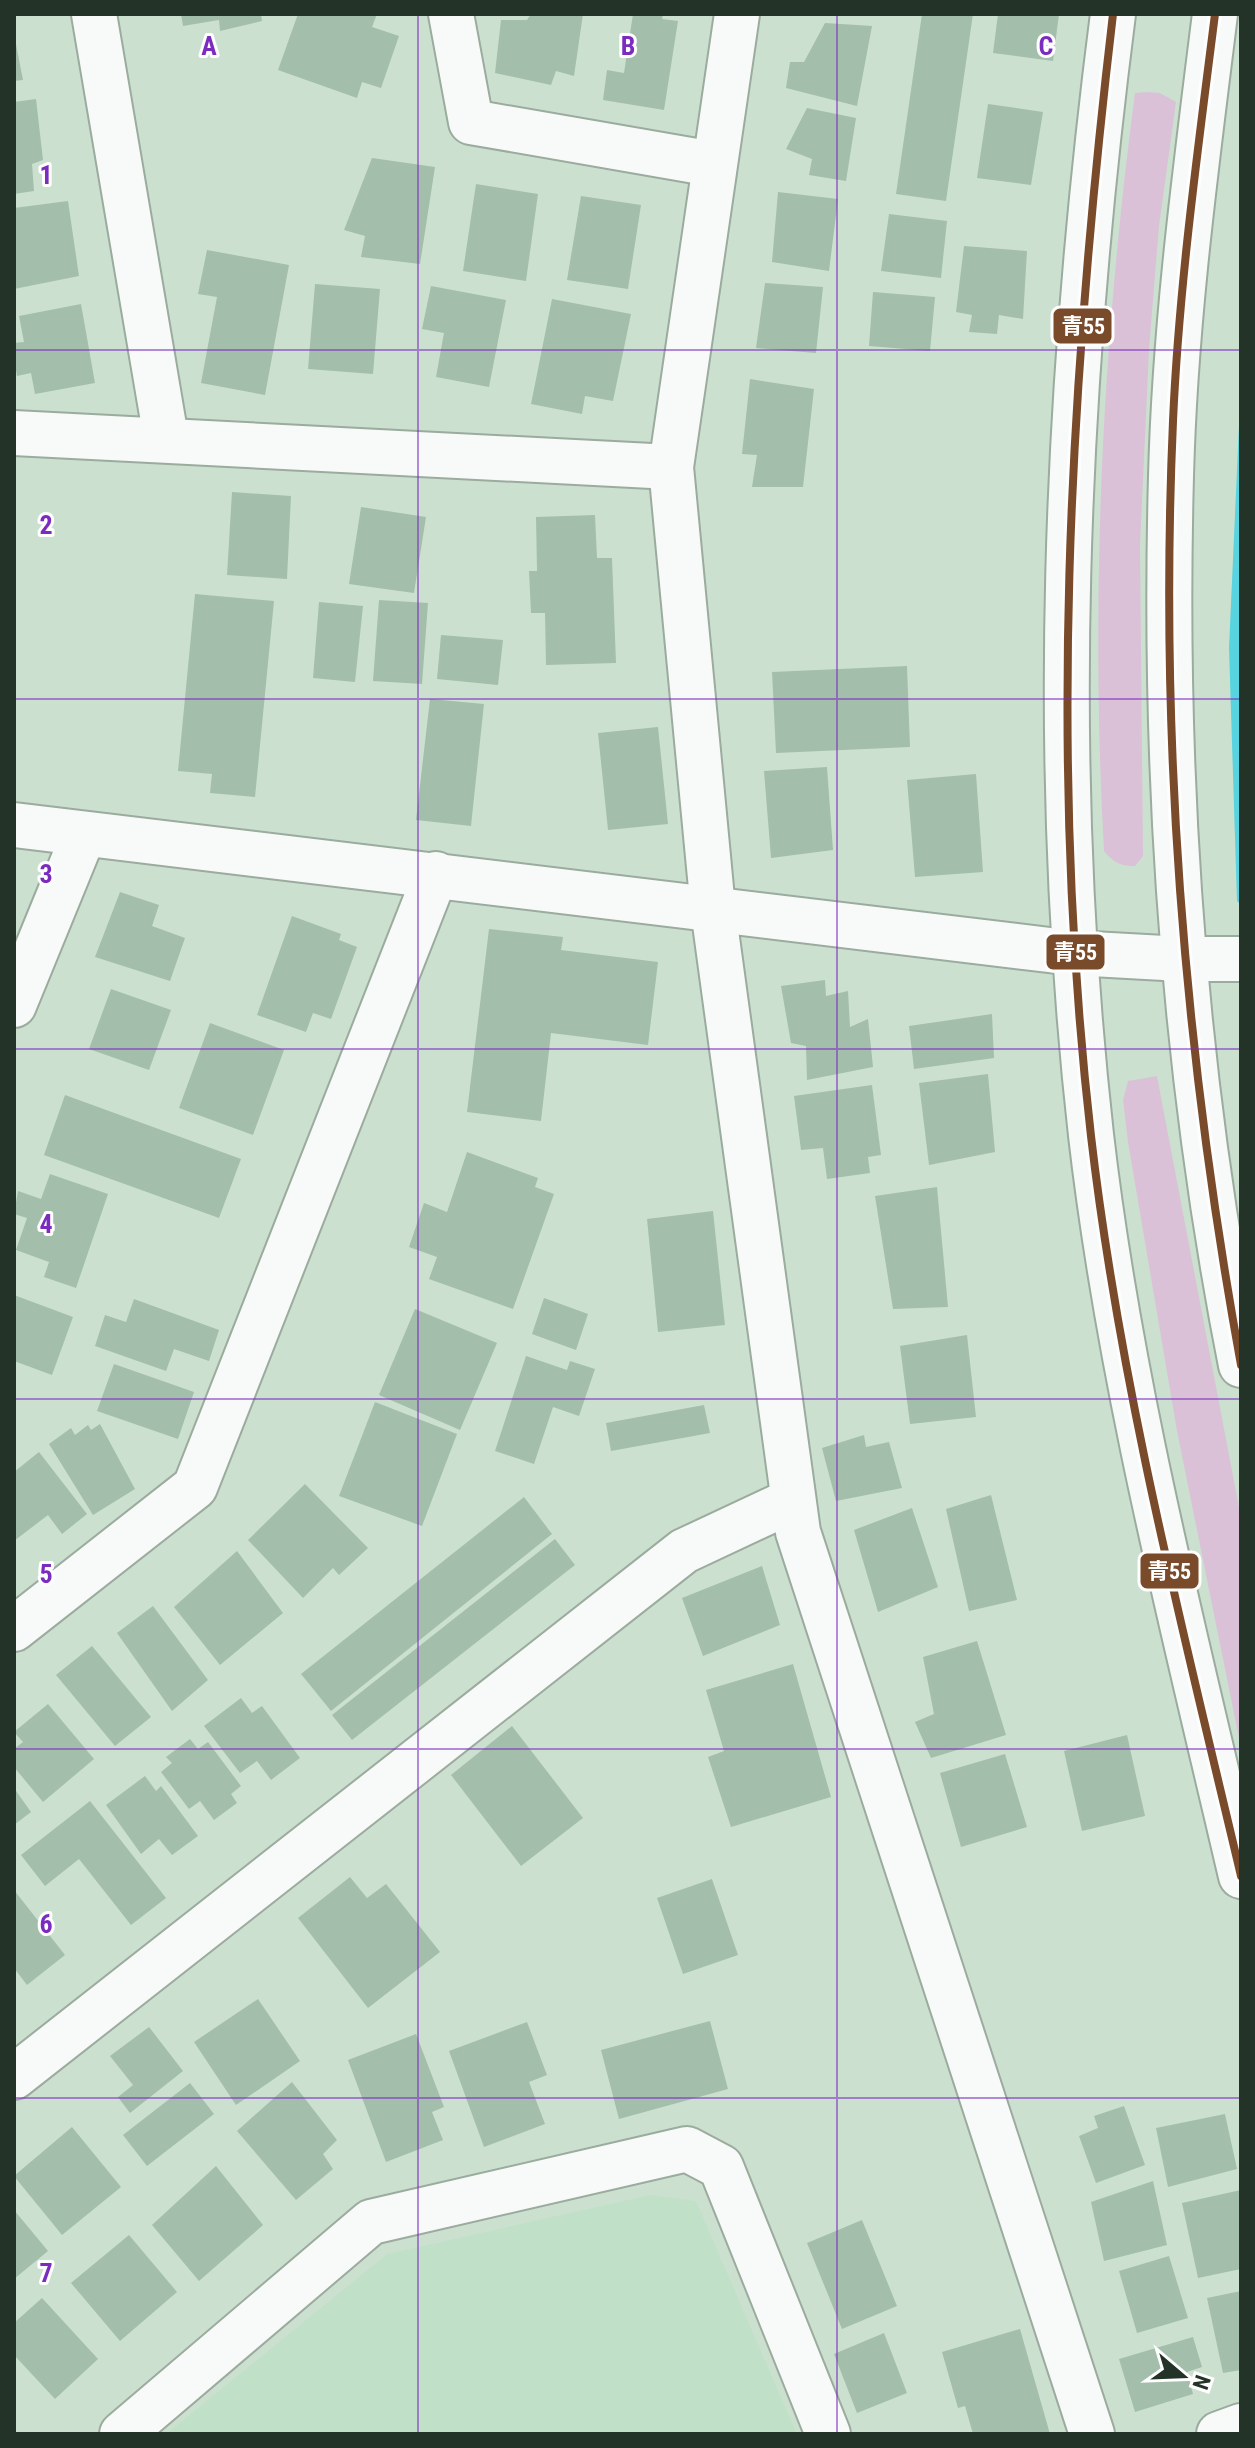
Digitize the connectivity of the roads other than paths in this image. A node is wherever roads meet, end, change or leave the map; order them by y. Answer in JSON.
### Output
{"nodes":[{"id":1,"x":94,"y":14,"type":"edge"},
{"id":2,"x":451,"y":14,"type":"edge"},
{"id":3,"x":737,"y":14,"type":"edge"},
{"id":4,"x":1113,"y":14,"type":"edge"},
{"id":5,"x":1215,"y":14,"type":"edge"},
{"id":6,"x":713,"y":164,"type":"junction"},
{"id":7,"x":14,"y":433,"type":"edge"},
{"id":8,"x":166,"y":438,"type":"junction"},
{"id":9,"x":671,"y":467,"type":"junction"},
{"id":10,"x":14,"y":825,"type":"edge"},
{"id":11,"x":84,"y":834,"type":"junction"},
{"id":12,"x":436,"y":874,"type":"junction"},
{"id":13,"x":713,"y":909,"type":"junction"},
{"id":14,"x":1074,"y":953,"type":"junction"},
{"id":15,"x":1182,"y":959,"type":"junction"},
{"id":16,"x":1241,"y":959,"type":"edge"},
{"id":17,"x":14,"y":1005,"type":"edge"},
{"id":18,"x":1241,"y":1365,"type":"edge"},
{"id":19,"x":793,"y":1500,"type":"junction"},
{"id":20,"x":14,"y":1629,"type":"edge"},
{"id":21,"x":1241,"y":1876,"type":"edge"},
{"id":22,"x":14,"y":2077,"type":"edge"},
{"id":23,"x":1241,"y":2426,"type":"edge"},
{"id":24,"x":122,"y":2434,"type":"edge"},
{"id":25,"x":828,"y":2434,"type":"edge"},
{"id":26,"x":1092,"y":2434,"type":"edge"},
{"id":27,"x":1219,"y":2434,"type":"edge"}],
"edges":[{"from":1,"to":8,"type":"street"},
{"from":2,"to":6,"type":"street"},
{"from":3,"to":6,"type":"street"},
{"from":4,"to":14,"type":"street"},
{"from":5,"to":15,"type":"street"},
{"from":6,"to":9,"type":"street"},
{"from":7,"to":8,"type":"street"},
{"from":8,"to":9,"type":"street"},
{"from":9,"to":13,"type":"street"},
{"from":10,"to":11,"type":"street"},
{"from":11,"to":12,"type":"street"},
{"from":11,"to":17,"type":"street"},
{"from":12,"to":13,"type":"street"},
{"from":12,"to":20,"type":"street"},
{"from":13,"to":14,"type":"street"},
{"from":13,"to":19,"type":"street"},
{"from":14,"to":15,"type":"street"},
{"from":14,"to":21,"type":"street"},
{"from":15,"to":16,"type":"street"},
{"from":15,"to":18,"type":"street"},
{"from":19,"to":22,"type":"street"},
{"from":19,"to":26,"type":"street"},
{"from":23,"to":27,"type":"street"},
{"from":24,"to":25,"type":"street"}]}
